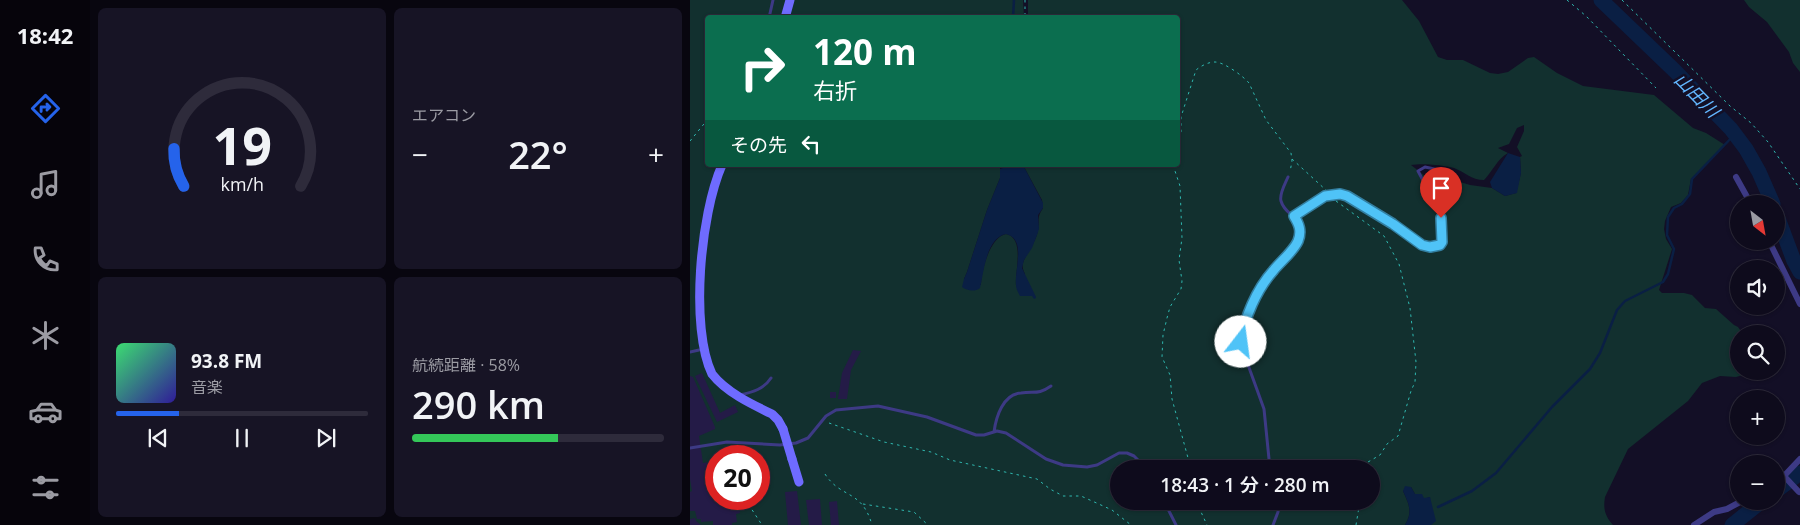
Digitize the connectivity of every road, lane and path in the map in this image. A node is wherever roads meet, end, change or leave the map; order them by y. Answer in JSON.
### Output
{"nodes":[{"id":1,"x":774,"y":0,"type":"edge"},
{"id":2,"x":790,"y":0,"type":"edge"},
{"id":3,"x":1025,"y":0,"type":"edge"},
{"id":4,"x":1567,"y":0,"type":"edge"},
{"id":5,"x":1622,"y":0,"type":"edge"},
{"id":6,"x":770,"y":15,"type":"edge"},
{"id":7,"x":787,"y":15,"type":"edge"},
{"id":8,"x":1025,"y":15,"type":"edge"},
{"id":9,"x":1656,"y":88,"type":"dead end"},
{"id":10,"x":705,"y":123,"type":"edge"},
{"id":11,"x":1180,"y":134,"type":"edge"},
{"id":12,"x":690,"y":141,"type":"edge"},
{"id":13,"x":1292,"y":159,"type":"junction"},
{"id":14,"x":721,"y":167,"type":"edge"},
{"id":15,"x":1174,"y":167,"type":"edge"},
{"id":16,"x":1453,"y":173,"type":"dead end"},
{"id":17,"x":1736,"y":177,"type":"dead end"},
{"id":18,"x":1288,"y":178,"type":"joint"},
{"id":19,"x":1800,"y":190,"type":"edge"},
{"id":20,"x":1330,"y":194,"type":"junction"},
{"id":21,"x":1746,"y":195,"type":"edge"},
{"id":22,"x":1294,"y":216,"type":"junction"},
{"id":23,"x":1773,"y":250,"type":"edge"},
{"id":24,"x":1800,"y":304,"type":"edge"},
{"id":25,"x":694,"y":351,"type":"edge"},
{"id":26,"x":771,"y":378,"type":"dead end"},
{"id":27,"x":1051,"y":386,"type":"dead end"},
{"id":28,"x":737,"y":395,"type":"junction"},
{"id":29,"x":823,"y":421,"type":"junction"},
{"id":30,"x":994,"y":432,"type":"junction"},
{"id":31,"x":690,"y":448,"type":"edge"},
{"id":32,"x":1800,"y":459,"type":"edge"},
{"id":33,"x":1138,"y":460,"type":"edge"},
{"id":34,"x":1189,"y":460,"type":"edge"},
{"id":35,"x":1269,"y":460,"type":"edge"},
{"id":36,"x":1371,"y":460,"type":"edge"},
{"id":37,"x":824,"y":474,"type":"dead end"},
{"id":38,"x":1786,"y":478,"type":"joint"},
{"id":39,"x":799,"y":482,"type":"dead end"},
{"id":40,"x":1799,"y":492,"type":"dead end"},
{"id":41,"x":863,"y":503,"type":"junction"},
{"id":42,"x":1730,"y":508,"type":"edge"},
{"id":43,"x":752,"y":510,"type":"edge"},
{"id":44,"x":1168,"y":510,"type":"edge"},
{"id":45,"x":1200,"y":510,"type":"edge"},
{"id":46,"x":1278,"y":510,"type":"edge"},
{"id":47,"x":1358,"y":510,"type":"edge"},
{"id":48,"x":762,"y":525,"type":"edge"},
{"id":49,"x":872,"y":525,"type":"edge"},
{"id":50,"x":928,"y":525,"type":"edge"},
{"id":51,"x":1131,"y":525,"type":"edge"},
{"id":52,"x":1176,"y":525,"type":"edge"},
{"id":53,"x":1207,"y":525,"type":"edge"},
{"id":54,"x":1273,"y":525,"type":"edge"},
{"id":55,"x":1356,"y":525,"type":"edge"},
{"id":56,"x":1694,"y":525,"type":"edge"}],
"edges":[{"from":1,"to":6,"type":"lane"},
{"from":2,"to":7,"type":"street"},
{"from":3,"to":8,"type":"path"},
{"from":4,"to":9,"type":"path"},
{"from":5,"to":19,"type":"path"},
{"from":10,"to":12,"type":"path"},
{"from":11,"to":13,"type":"path"},
{"from":13,"to":18,"type":"path"},
{"from":13,"to":20,"type":"path"},
{"from":14,"to":25,"type":"street"},
{"from":15,"to":34,"type":"path"},
{"from":16,"to":20,"type":"lane"},
{"from":17,"to":21,"type":"street"},
{"from":18,"to":22,"type":"lane"},
{"from":20,"to":22,"type":"lane"},
{"from":20,"to":36,"type":"path"},
{"from":22,"to":35,"type":"lane"},
{"from":23,"to":24,"type":"street"},
{"from":25,"to":28,"type":"street"},
{"from":26,"to":28,"type":"lane"},
{"from":27,"to":30,"type":"lane"},
{"from":28,"to":39,"type":"street","bridge":true},
{"from":29,"to":30,"type":"lane"},
{"from":29,"to":31,"type":"lane"},
{"from":29,"to":51,"type":"path"},
{"from":30,"to":33,"type":"lane"},
{"from":32,"to":38,"type":"street"},
{"from":37,"to":41,"type":"path"},
{"from":38,"to":40,"type":"street"},
{"from":41,"to":49,"type":"path"},
{"from":41,"to":50,"type":"path"},
{"from":42,"to":56,"type":"street"},
{"from":43,"to":48,"type":"path"},
{"from":44,"to":52,"type":"lane"},
{"from":45,"to":53,"type":"path"},
{"from":46,"to":54,"type":"lane"},
{"from":47,"to":55,"type":"path"}]}
